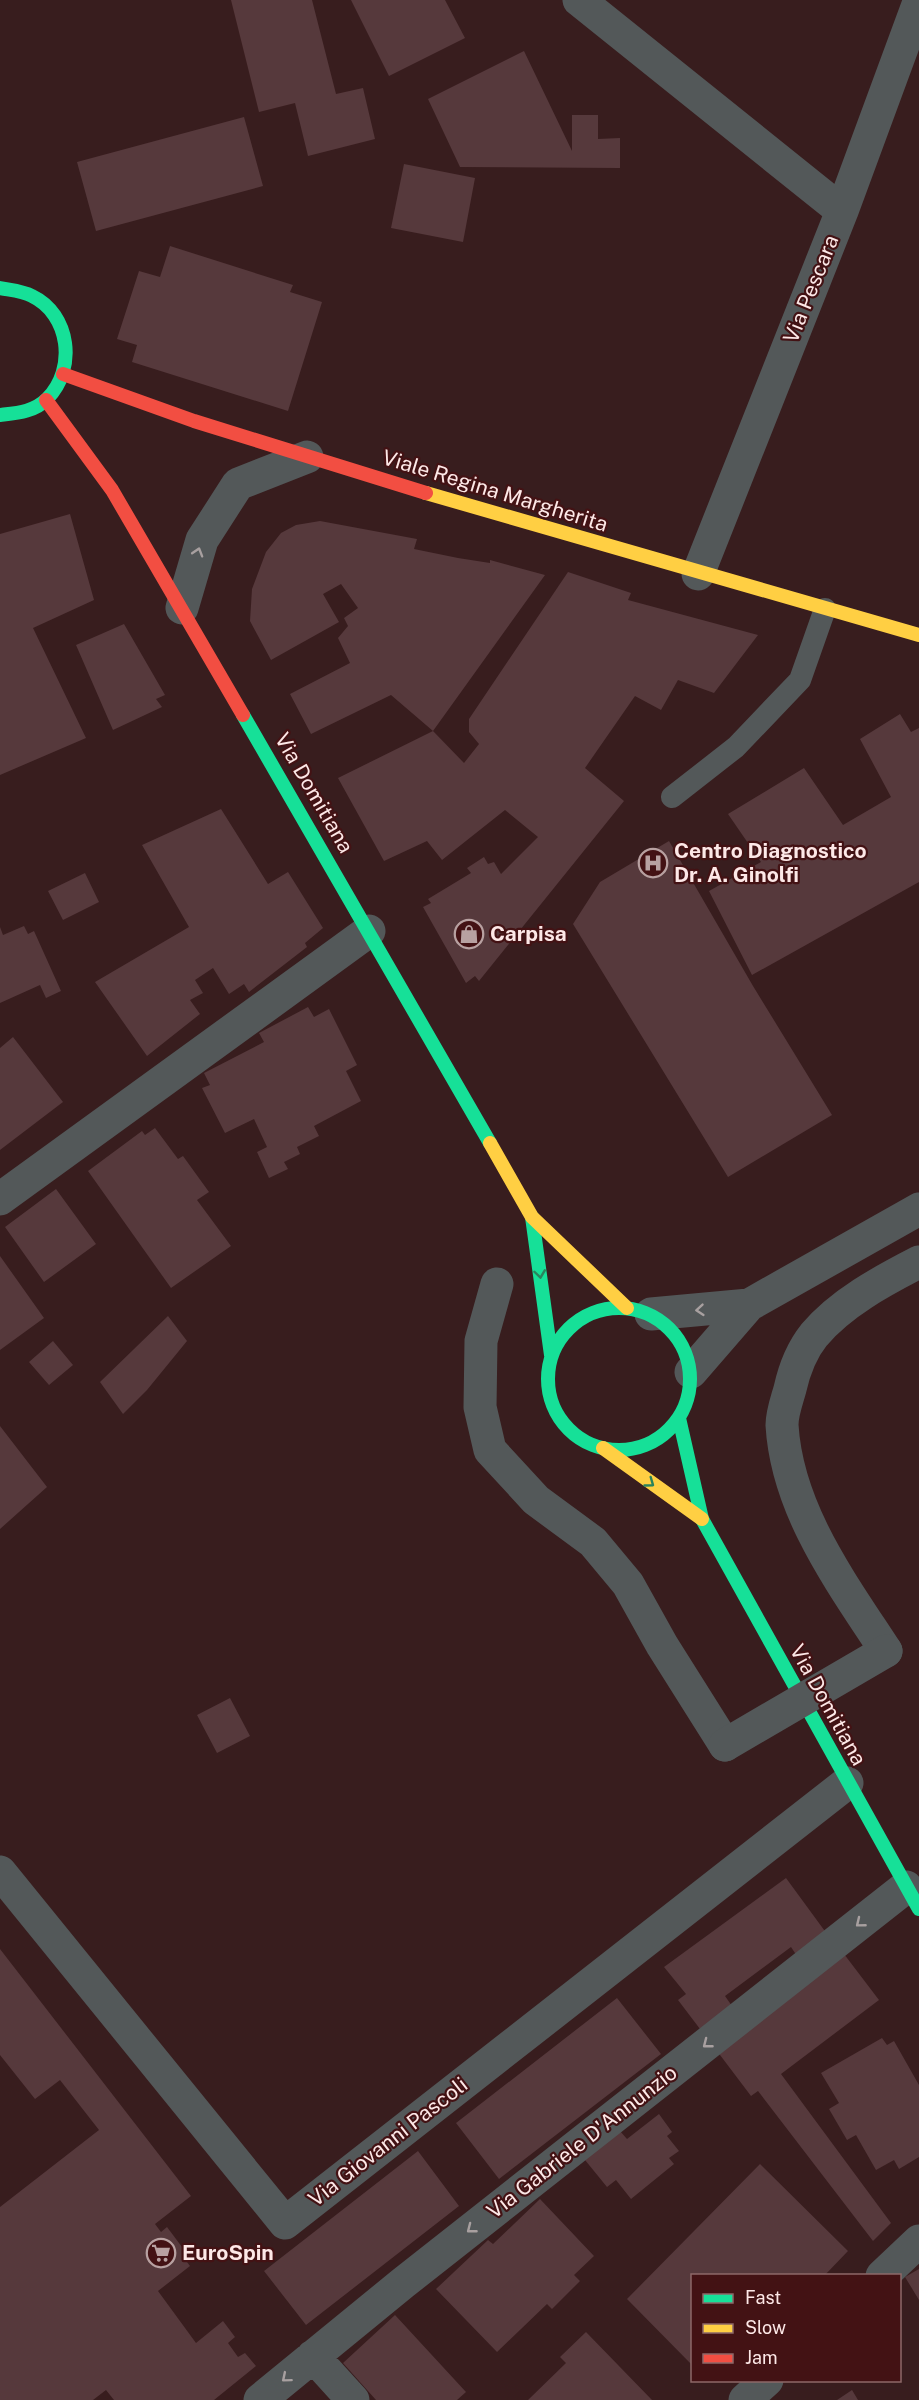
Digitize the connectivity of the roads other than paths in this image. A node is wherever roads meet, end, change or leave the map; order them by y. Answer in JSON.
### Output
{"nodes":[{"id":1,"x":579,"y":0,"type":"edge"},
{"id":2,"x":919,"y":2,"type":"edge"},
{"id":3,"x":842,"y":211,"type":"junction"},
{"id":4,"x":0,"y":288,"type":"edge"},
{"id":5,"x":63,"y":374,"type":"junction"},
{"id":6,"x":46,"y":400,"type":"junction"},
{"id":7,"x":0,"y":415,"type":"edge"},
{"id":8,"x":308,"y":457,"type":"junction"},
{"id":9,"x":698,"y":574,"type":"junction"},
{"id":10,"x":182,"y":608,"type":"junction"},
{"id":11,"x":825,"y":609,"type":"junction"},
{"id":12,"x":919,"y":635,"type":"edge"},
{"id":13,"x":672,"y":797,"type":"dead end"},
{"id":14,"x":369,"y":931,"type":"junction"},
{"id":15,"x":0,"y":1199,"type":"edge"},
{"id":16,"x":919,"y":1209,"type":"edge"},
{"id":17,"x":532,"y":1216,"type":"junction"},
{"id":18,"x":919,"y":1262,"type":"edge"},
{"id":19,"x":497,"y":1284,"type":"dead end"},
{"id":20,"x":749,"y":1305,"type":"junction"},
{"id":21,"x":639,"y":1311,"type":"junction"},
{"id":22,"x":551,"y":1355,"type":"junction"},
{"id":23,"x":691,"y":1372,"type":"junction"},
{"id":24,"x":679,"y":1418,"type":"junction"},
{"id":25,"x":603,"y":1449,"type":"junction"},
{"id":26,"x":702,"y":1519,"type":"junction"},
{"id":27,"x":848,"y":1783,"type":"junction"},
{"id":28,"x":0,"y":1872,"type":"edge"},
{"id":29,"x":913,"y":1898,"type":"edge"},
{"id":30,"x":919,"y":2241,"type":"edge"},
{"id":31,"x":884,"y":2274,"type":"edge"},
{"id":32,"x":313,"y":2356,"type":"junction"},
{"id":33,"x":765,"y":2382,"type":"edge"},
{"id":34,"x":260,"y":2400,"type":"edge"},
{"id":35,"x":353,"y":2400,"type":"edge"},
{"id":36,"x":745,"y":2400,"type":"edge"}],
"edges":[{"from":1,"to":3,"type":"street"},
{"from":2,"to":3,"type":"street","name":"Via Pescara"},
{"from":3,"to":9,"type":"street","name":"Via Pescara"},
{"from":4,"to":5,"type":"main road"},
{"from":5,"to":6,"type":"main road"},
{"from":5,"to":8,"type":"main road","name":"Viale Regina Margherita"},
{"from":6,"to":7,"type":"main road"},
{"from":6,"to":10,"type":"main road","name":"Via Domitiana"},
{"from":8,"to":9,"type":"main road","name":"Viale Regina Margherita"},
{"from":10,"to":8,"type":"street","one_way":true},
{"from":9,"to":11,"type":"main road","name":"Viale Regina Margherita"},
{"from":10,"to":14,"type":"main road","name":"Via Domitiana"},
{"from":11,"to":12,"type":"main road","name":"Viale Regina Margherita"},
{"from":11,"to":13,"type":"lane"},
{"from":14,"to":15,"type":"street"},
{"from":14,"to":17,"type":"main road","name":"Via Domitiana"},
{"from":16,"to":20,"type":"street"},
{"from":17,"to":21,"type":"main road","name":"Via Domitiana"},
{"from":17,"to":22,"type":"main road","name":"Via Domitiana","one_way":true},
{"from":18,"to":19,"type":"street","bridge":true},
{"from":20,"to":21,"type":"street","one_way":true},
{"from":20,"to":23,"type":"street"},
{"from":21,"to":22,"type":"main road"},
{"from":21,"to":23,"type":"main road"},
{"from":22,"to":25,"type":"main road"},
{"from":23,"to":24,"type":"main road"},
{"from":24,"to":25,"type":"main road"},
{"from":24,"to":26,"type":"main road","name":"Via Domitiana"},
{"from":25,"to":26,"type":"main road","name":"Via Domitiana","one_way":true},
{"from":26,"to":27,"type":"main road","name":"Via Domitiana"},
{"from":27,"to":28,"type":"street","name":"Via Giovanni Pascoli"},
{"from":27,"to":29,"type":"main road","name":"Via Domitiana"},
{"from":29,"to":32,"type":"street","name":"Via Gabriele D'Annunzio","one_way":true},
{"from":30,"to":31,"type":"street"},
{"from":32,"to":34,"type":"street","name":"Via Gabriele D'Annunzio","one_way":true},
{"from":32,"to":35,"type":"street"},
{"from":33,"to":36,"type":"street"}]}
